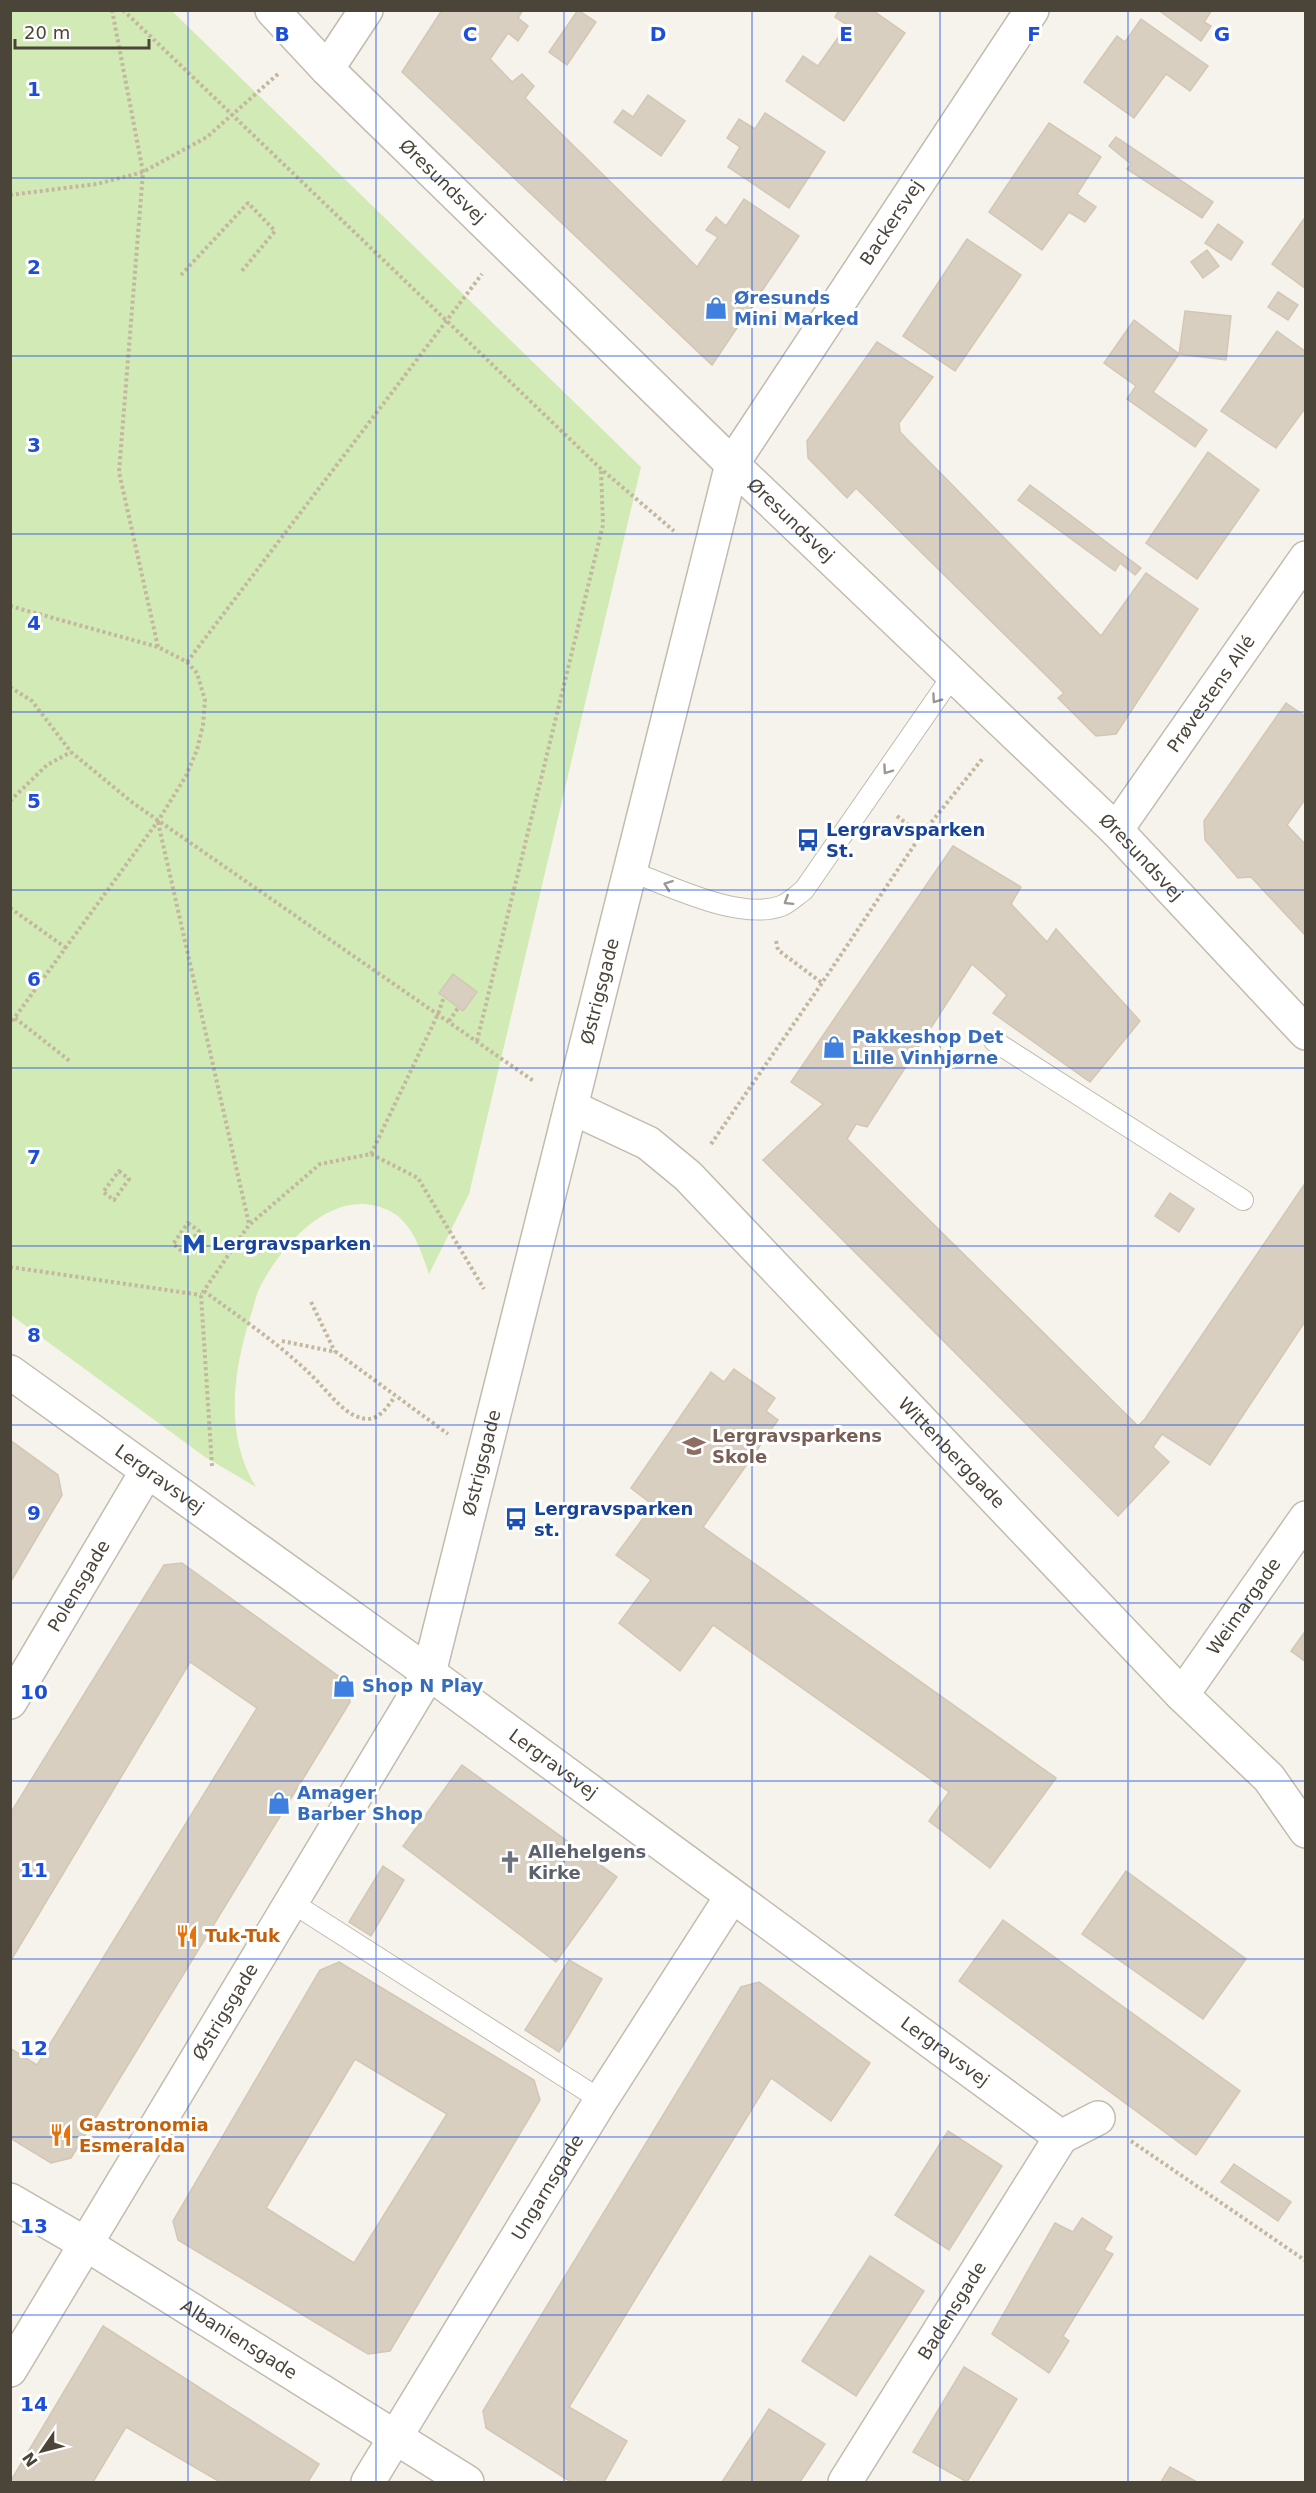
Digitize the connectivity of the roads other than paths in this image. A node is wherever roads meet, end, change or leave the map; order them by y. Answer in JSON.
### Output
{"nodes":[{"id":1,"x":273,"y":10,"type":"edge"},
{"id":2,"x":366,"y":10,"type":"edge"},
{"id":3,"x":1032,"y":10,"type":"edge"},
{"id":4,"x":317,"y":59,"type":"junction"},
{"id":5,"x":732,"y":464,"type":"junction"},
{"id":6,"x":1305,"y":558,"type":"edge"},
{"id":7,"x":953,"y":675,"type":"junction"},
{"id":8,"x":1116,"y":830,"type":"junction"},
{"id":9,"x":630,"y":871,"type":"junction"},
{"id":10,"x":1305,"y":1033,"type":"edge"},
{"id":11,"x":994,"y":1041,"type":"dead end"},
{"id":12,"x":571,"y":1107,"type":"junction"},
{"id":13,"x":1243,"y":1200,"type":"dead end"},
{"id":14,"x":10,"y":1372,"type":"edge"},
{"id":15,"x":147,"y":1471,"type":"junction"},
{"id":16,"x":1305,"y":1518,"type":"edge"},
{"id":17,"x":429,"y":1673,"type":"junction"},
{"id":18,"x":1182,"y":1695,"type":"junction"},
{"id":19,"x":10,"y":1702,"type":"edge"},
{"id":20,"x":1305,"y":1831,"type":"edge"},
{"id":21,"x":732,"y":1896,"type":"junction"},
{"id":22,"x":291,"y":1902,"type":"junction"},
{"id":23,"x":601,"y":2100,"type":"junction"},
{"id":24,"x":1098,"y":2118,"type":"road end"},
{"id":25,"x":1061,"y":2137,"type":"junction"},
{"id":26,"x":10,"y":2200,"type":"edge"},
{"id":27,"x":86,"y":2244,"type":"junction"},
{"id":28,"x":10,"y":2370,"type":"edge"},
{"id":29,"x":394,"y":2438,"type":"junction"},
{"id":30,"x":368,"y":2482,"type":"edge"},
{"id":31,"x":467,"y":2482,"type":"edge"},
{"id":32,"x":845,"y":2482,"type":"edge"}],
"edges":[{"from":1,"to":4,"type":"street","name":"Øresundsvej"},
{"from":2,"to":4,"type":"street"},
{"from":3,"to":5,"type":"street","name":"Backersvej"},
{"from":4,"to":5,"type":"street","name":"Øresundsvej"},
{"from":5,"to":7,"type":"street","name":"Øresundsvej"},
{"from":5,"to":9,"type":"street","name":"Østrigsgade"},
{"from":6,"to":8,"type":"street","name":"Prøvestens Allé"},
{"from":7,"to":8,"type":"street","name":"Øresundsvej"},
{"from":7,"to":9,"type":"lane","one_way":true},
{"from":8,"to":10,"type":"street","name":"Øresundsvej"},
{"from":9,"to":12,"type":"street","name":"Østrigsgade"},
{"from":11,"to":13,"type":"lane"},
{"from":12,"to":17,"type":"street","name":"Østrigsgade"},
{"from":12,"to":18,"type":"street","name":"Wittenberggade"},
{"from":14,"to":15,"type":"street","name":"Lergravsvej"},
{"from":15,"to":17,"type":"street","name":"Lergravsvej"},
{"from":15,"to":19,"type":"street","name":"Polensgade"},
{"from":16,"to":18,"type":"street","name":"Weimargade"},
{"from":17,"to":21,"type":"street","name":"Lergravsvej"},
{"from":17,"to":22,"type":"street","name":"Østrigsgade"},
{"from":18,"to":20,"type":"street","name":"Wittenberggade"},
{"from":21,"to":23,"type":"street","name":"Ungarnsgade"},
{"from":21,"to":25,"type":"street","name":"Lergravsvej"},
{"from":22,"to":23,"type":"lane"},
{"from":22,"to":27,"type":"street","name":"Østrigsgade"},
{"from":23,"to":29,"type":"street","name":"Ungarnsgade"},
{"from":24,"to":25,"type":"street"},
{"from":25,"to":32,"type":"street","name":"Badensgade"},
{"from":26,"to":27,"type":"street","name":"Albaniensgade"},
{"from":27,"to":28,"type":"street","name":"Østrigsgade"},
{"from":27,"to":29,"type":"street","name":"Albaniensgade"},
{"from":29,"to":30,"type":"street","name":"Ungarnsgade"},
{"from":29,"to":31,"type":"street","name":"Albaniensgade"}]}
